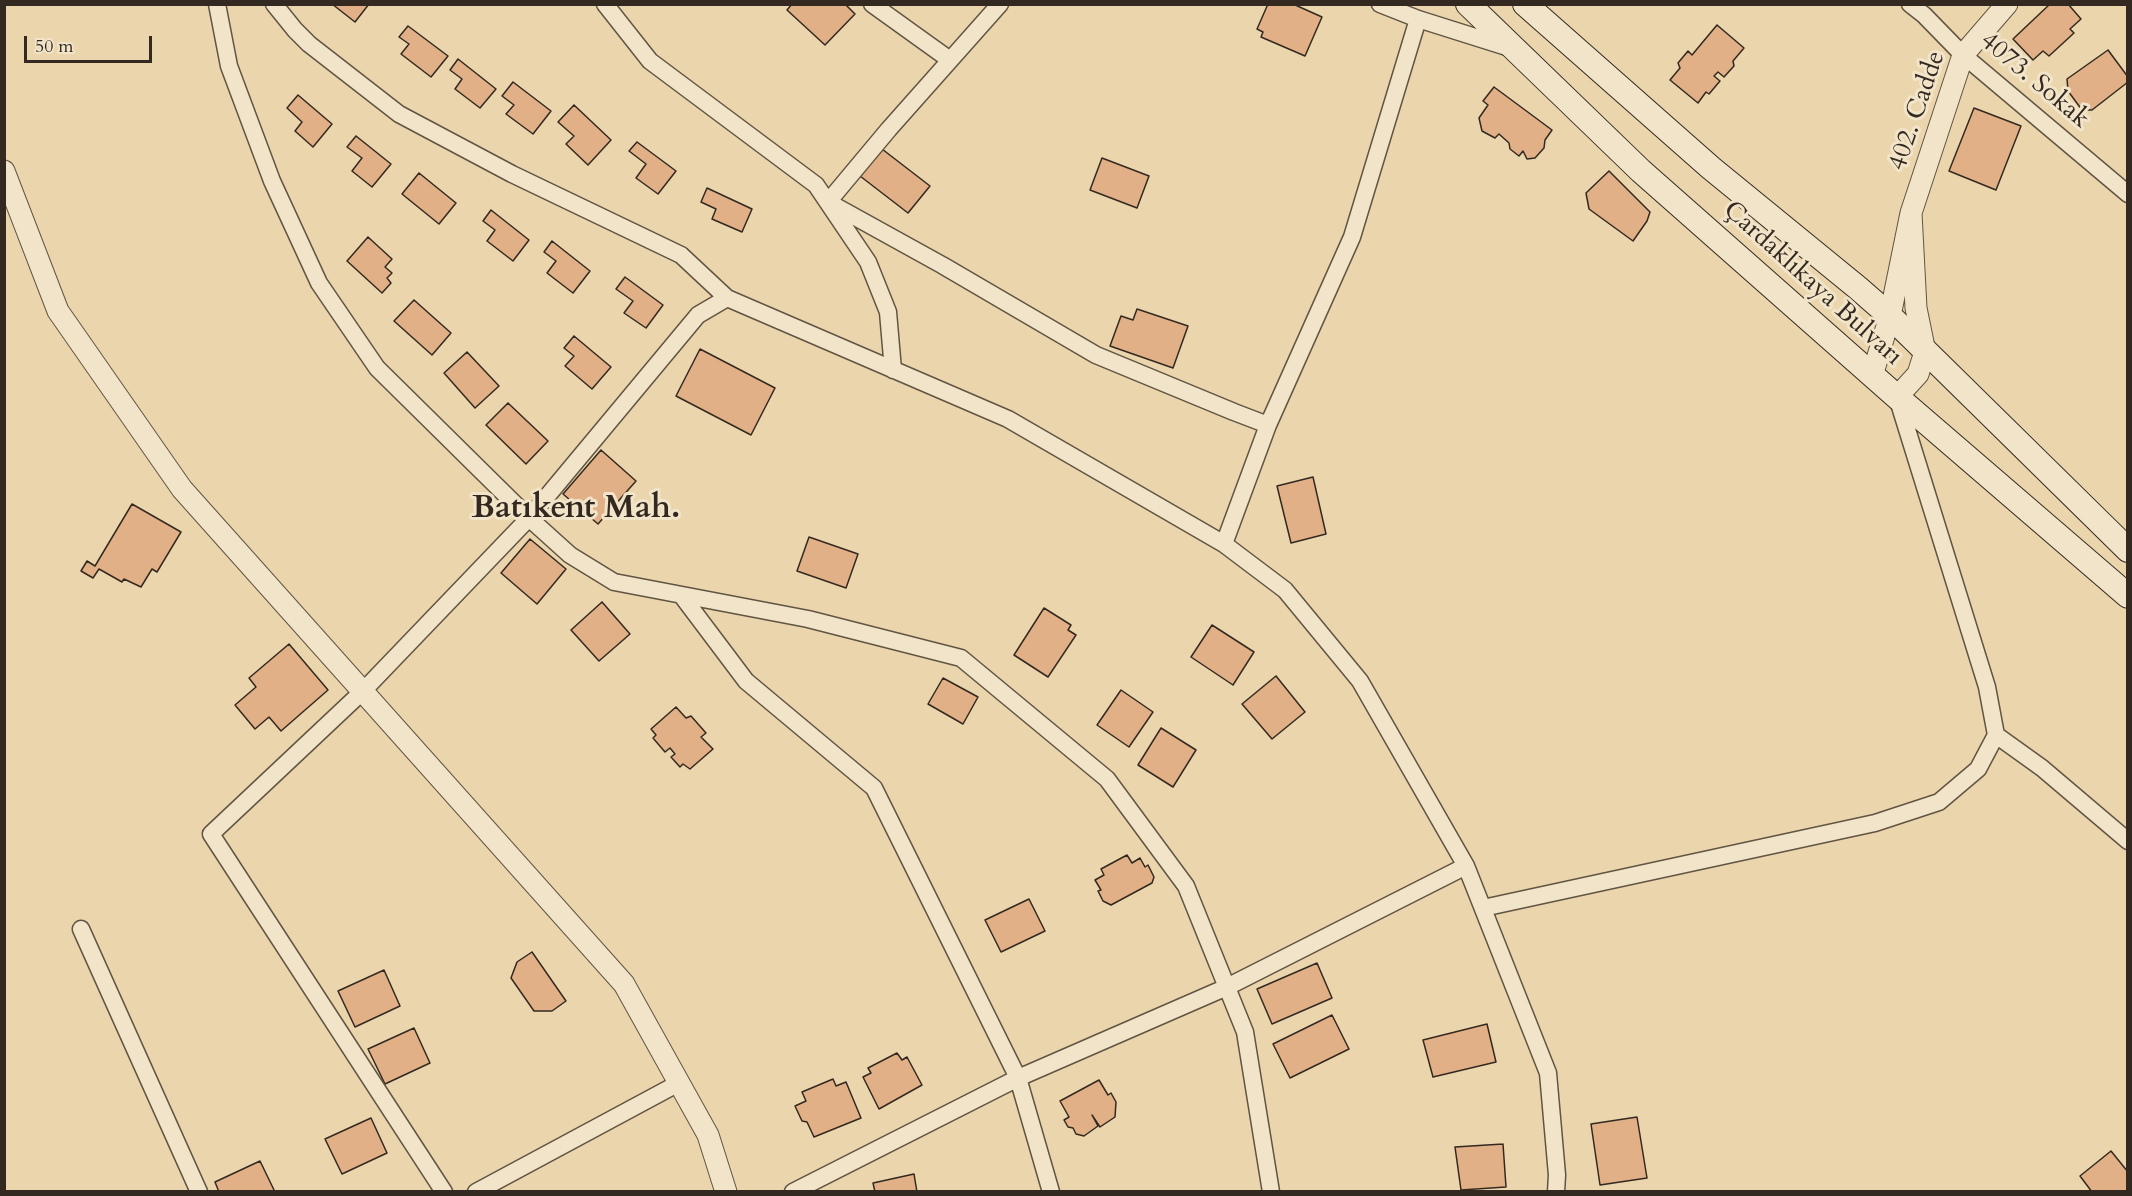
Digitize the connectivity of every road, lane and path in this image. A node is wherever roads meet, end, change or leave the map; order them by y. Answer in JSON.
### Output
{"nodes":[{"id":1,"x":217,"y":4,"type":"edge"},
{"id":2,"x":274,"y":4,"type":"edge"},
{"id":3,"x":604,"y":4,"type":"edge"},
{"id":4,"x":872,"y":4,"type":"edge"},
{"id":5,"x":1000,"y":4,"type":"edge"},
{"id":6,"x":1380,"y":4,"type":"edge"},
{"id":7,"x":1468,"y":4,"type":"edge"},
{"id":8,"x":1525,"y":4,"type":"edge"},
{"id":9,"x":1910,"y":4,"type":"edge"},
{"id":10,"x":2007,"y":4,"type":"edge"},
{"id":11,"x":1418,"y":19,"type":"junction"},
{"id":12,"x":1515,"y":49,"type":"junction"},
{"id":13,"x":1963,"y":56,"type":"junction"},
{"id":14,"x":950,"y":60,"type":"junction"},
{"id":15,"x":4,"y":171,"type":"edge"},
{"id":16,"x":2127,"y":194,"type":"edge"},
{"id":17,"x":828,"y":202,"type":"junction"},
{"id":18,"x":1911,"y":213,"type":"junction"},
{"id":19,"x":727,"y":298,"type":"junction"},
{"id":20,"x":1890,"y":316,"type":"junction"},
{"id":21,"x":1925,"y":352,"type":"junction"},
{"id":22,"x":893,"y":370,"type":"junction"},
{"id":23,"x":1872,"y":375,"type":"junction"},
{"id":24,"x":1897,"y":397,"type":"junction"},
{"id":25,"x":1268,"y":424,"type":"junction"},
{"id":26,"x":529,"y":518,"type":"junction"},
{"id":27,"x":1224,"y":544,"type":"junction"},
{"id":28,"x":2127,"y":550,"type":"edge"},
{"id":29,"x":682,"y":596,"type":"junction"},
{"id":30,"x":2127,"y":596,"type":"edge"},
{"id":31,"x":363,"y":691,"type":"junction"},
{"id":32,"x":1996,"y":735,"type":"junction"},
{"id":33,"x":2127,"y":842,"type":"edge"},
{"id":34,"x":1466,"y":866,"type":"junction"},
{"id":35,"x":1483,"y":908,"type":"junction"},
{"id":36,"x":81,"y":929,"type":"dead end"},
{"id":37,"x":1227,"y":987,"type":"junction"},
{"id":38,"x":1018,"y":1078,"type":"junction"},
{"id":39,"x":679,"y":1083,"type":"junction"},
{"id":40,"x":199,"y":1191,"type":"edge"},
{"id":41,"x":444,"y":1191,"type":"edge"},
{"id":42,"x":476,"y":1191,"type":"edge"},
{"id":43,"x":726,"y":1191,"type":"edge"},
{"id":44,"x":793,"y":1191,"type":"edge"},
{"id":45,"x":1051,"y":1191,"type":"edge"},
{"id":46,"x":1271,"y":1191,"type":"edge"},
{"id":47,"x":1557,"y":1191,"type":"edge"}],
"edges":[{"from":1,"to":26,"type":"street"},
{"from":2,"to":19,"type":"street"},
{"from":3,"to":17,"type":"street"},
{"from":4,"to":14,"type":"street"},
{"from":5,"to":14,"type":"street"},
{"from":6,"to":11,"type":"street"},
{"from":7,"to":12,"type":"main road","name":"Çardaklıkaya Bulvarı"},
{"from":8,"to":20,"type":"main road","name":"Çardaklıkaya Bulvarı"},
{"from":9,"to":13,"type":"street","name":"4073. Sokak"},
{"from":10,"to":13,"type":"street","name":"402. Cadde"},
{"from":11,"to":12,"type":"street"},
{"from":11,"to":25,"type":"street"},
{"from":12,"to":23,"type":"main road","name":"Çardaklıkaya Bulvarı"},
{"from":13,"to":16,"type":"street","name":"4073. Sokak"},
{"from":13,"to":18,"type":"street","name":"402. Cadde"},
{"from":14,"to":17,"type":"street"},
{"from":15,"to":31,"type":"street"},
{"from":17,"to":22,"type":"street"},
{"from":17,"to":25,"type":"street"},
{"from":18,"to":20,"type":"street","name":"402. Cadde"},
{"from":18,"to":21,"type":"street"},
{"from":19,"to":22,"type":"street"},
{"from":19,"to":26,"type":"street"},
{"from":20,"to":21,"type":"main road","name":"Çardaklıkaya Bulvarı"},
{"from":20,"to":23,"type":"street","name":"402. Cadde"},
{"from":21,"to":24,"type":"street"},
{"from":21,"to":28,"type":"main road","name":"Çardaklıkaya Bulvarı"},
{"from":22,"to":27,"type":"street"},
{"from":23,"to":24,"type":"main road","name":"Çardaklıkaya Bulvarı"},
{"from":24,"to":30,"type":"main road","name":"Çardaklıkaya Bulvarı"},
{"from":24,"to":32,"type":"street"},
{"from":25,"to":27,"type":"street"},
{"from":26,"to":29,"type":"street"},
{"from":26,"to":31,"type":"street"},
{"from":27,"to":34,"type":"street"},
{"from":29,"to":37,"type":"street"},
{"from":29,"to":38,"type":"street"},
{"from":31,"to":39,"type":"street"},
{"from":31,"to":41,"type":"street"},
{"from":32,"to":33,"type":"street"},
{"from":32,"to":35,"type":"street"},
{"from":34,"to":35,"type":"street"},
{"from":34,"to":37,"type":"street"},
{"from":35,"to":47,"type":"street"},
{"from":36,"to":40,"type":"street"},
{"from":37,"to":38,"type":"street"},
{"from":37,"to":46,"type":"street"},
{"from":38,"to":44,"type":"street"},
{"from":38,"to":45,"type":"street"},
{"from":39,"to":42,"type":"street"},
{"from":39,"to":43,"type":"street"}]}
